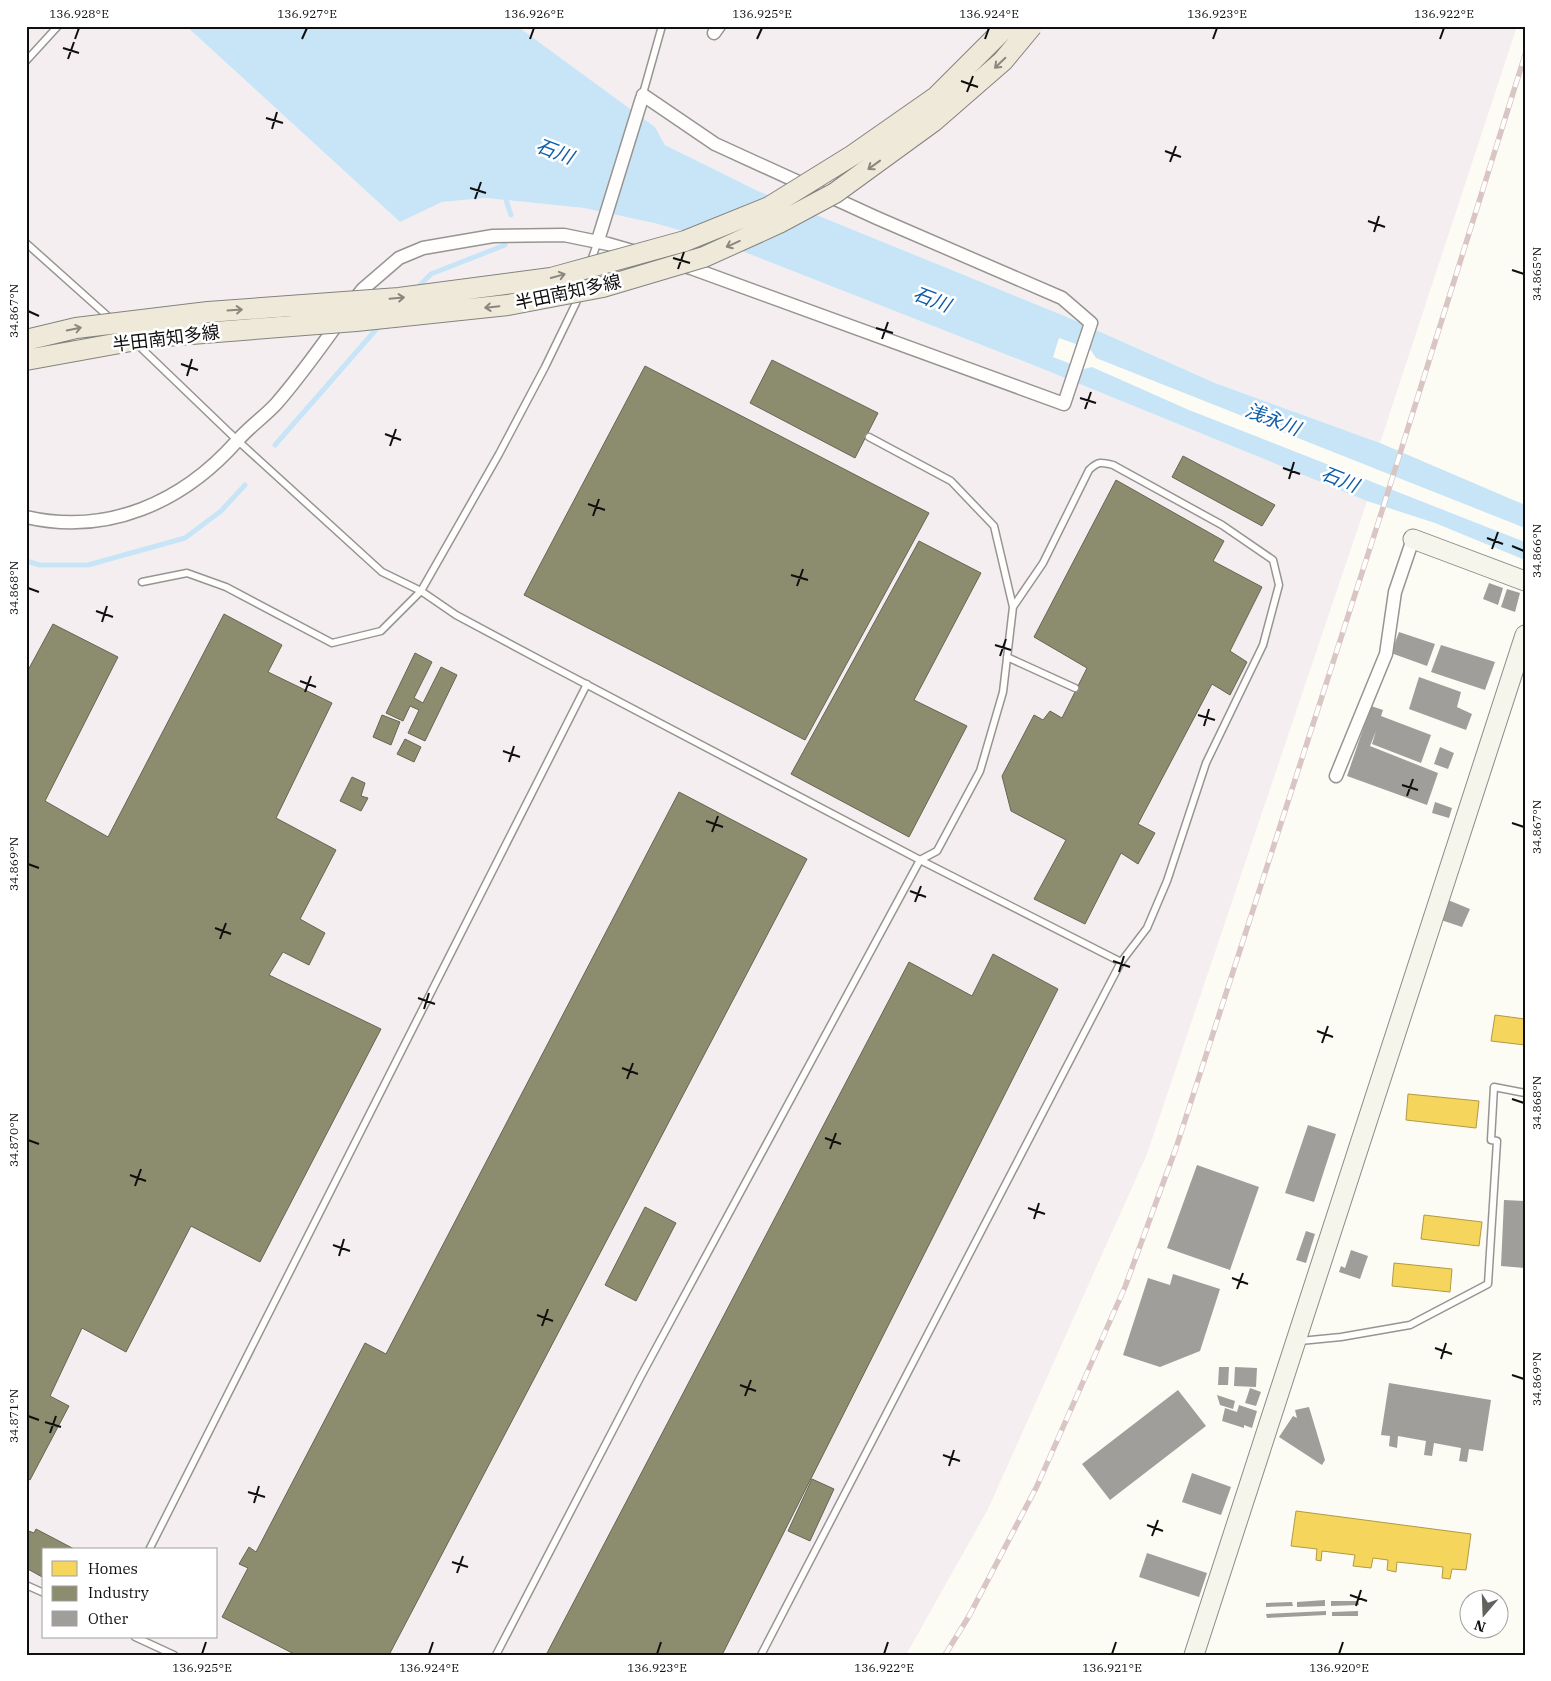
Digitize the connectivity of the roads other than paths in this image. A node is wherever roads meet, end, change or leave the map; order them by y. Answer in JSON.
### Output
{"nodes":[{"id":1,"x":58,"y":26,"type":"edge"},
{"id":2,"x":662,"y":26,"type":"edge"},
{"id":3,"x":1008,"y":26,"type":"edge"},
{"id":4,"x":1032,"y":26,"type":"edge"},
{"id":5,"x":26,"y":61,"type":"edge"},
{"id":6,"x":642,"y":97,"type":"junction"},
{"id":7,"x":598,"y":239,"type":"junction"},
{"id":8,"x":26,"y":243,"type":"edge"},
{"id":9,"x":26,"y":340,"type":"edge"},
{"id":10,"x":26,"y":360,"type":"edge"},
{"id":11,"x":869,"y":437,"type":"dead end"},
{"id":12,"x":237,"y":440,"type":"junction"},
{"id":13,"x":26,"y":517,"type":"edge"},
{"id":14,"x":1413,"y":539,"type":"joint"},
{"id":15,"x":1525,"y":581,"type":"edge"},
{"id":16,"x":142,"y":582,"type":"dead end"},
{"id":17,"x":421,"y":591,"type":"junction"},
{"id":18,"x":1013,"y":607,"type":"junction"},
{"id":19,"x":1525,"y":635,"type":"edge"},
{"id":20,"x":1007,"y":657,"type":"junction"},
{"id":21,"x":587,"y":684,"type":"junction"},
{"id":22,"x":1075,"y":688,"type":"dead end"},
{"id":23,"x":1336,"y":776,"type":"dead end"},
{"id":24,"x":920,"y":860,"type":"junction"},
{"id":25,"x":1121,"y":962,"type":"junction"},
{"id":26,"x":1525,"y":1093,"type":"edge"},
{"id":27,"x":1295,"y":1342,"type":"junction"},
{"id":28,"x":151,"y":1548,"type":"edge"},
{"id":29,"x":26,"y":1585,"type":"edge"},
{"id":30,"x":42,"y":1592,"type":"edge"},
{"id":31,"x":137,"y":1638,"type":"edge"},
{"id":32,"x":174,"y":1655,"type":"edge"},
{"id":33,"x":496,"y":1655,"type":"edge"},
{"id":34,"x":761,"y":1655,"type":"edge"},
{"id":35,"x":1194,"y":1655,"type":"edge"}],
"edges":[{"from":1,"to":5,"type":"lane"},
{"from":2,"to":6,"type":"lane"},
{"from":9,"to":3,"type":"main road","name":"半田南知多線","one_way":true,"bridge":true},
{"from":4,"to":10,"type":"main road","name":"半田南知多線","one_way":true,"bridge":true},
{"from":6,"to":7,"type":"street"},
{"from":6,"to":7,"type":"street"},
{"from":7,"to":12,"type":"street"},
{"from":7,"to":17,"type":"lane"},
{"from":8,"to":12,"type":"lane"},
{"from":11,"to":18,"type":"lane"},
{"from":12,"to":13,"type":"street"},
{"from":12,"to":17,"type":"lane"},
{"from":14,"to":15,"type":"street"},
{"from":14,"to":23,"type":"street"},
{"from":16,"to":17,"type":"lane"},
{"from":17,"to":21,"type":"lane"},
{"from":18,"to":20,"type":"lane"},
{"from":18,"to":25,"type":"lane"},
{"from":19,"to":27,"type":"street"},
{"from":20,"to":22,"type":"lane"},
{"from":20,"to":24,"type":"lane"},
{"from":21,"to":24,"type":"lane"},
{"from":21,"to":28,"type":"lane"},
{"from":24,"to":25,"type":"lane"},
{"from":24,"to":33,"type":"lane"},
{"from":25,"to":34,"type":"lane"},
{"from":26,"to":27,"type":"lane"},
{"from":27,"to":35,"type":"street"},
{"from":29,"to":30,"type":"lane"},
{"from":31,"to":32,"type":"lane"}]}
